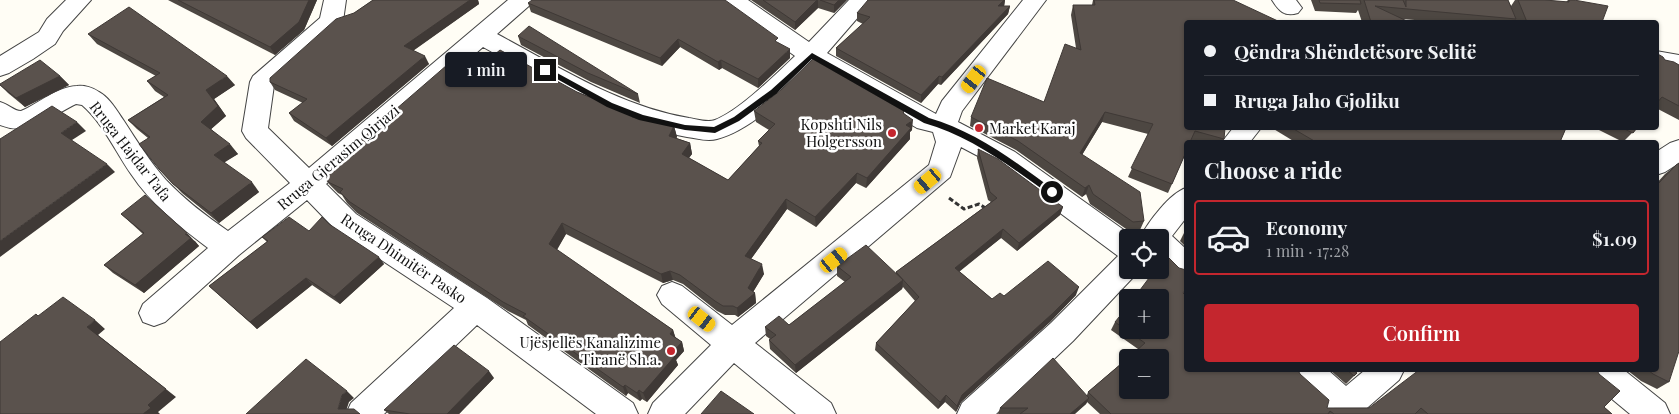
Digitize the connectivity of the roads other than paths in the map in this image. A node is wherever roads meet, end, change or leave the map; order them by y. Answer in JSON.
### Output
{"nodes":[{"id":1,"x":80,"y":0,"type":"edge"},
{"id":2,"x":335,"y":0,"type":"edge"},
{"id":3,"x":522,"y":0,"type":"edge"},
{"id":4,"x":862,"y":0,"type":"edge"},
{"id":5,"x":1036,"y":0,"type":"edge"},
{"id":6,"x":750,"y":4,"type":"edge"},
{"id":7,"x":480,"y":34,"type":"junction"},
{"id":8,"x":812,"y":56,"type":"junction"},
{"id":9,"x":1659,"y":60,"type":"edge"},
{"id":10,"x":1679,"y":64,"type":"edge"},
{"id":11,"x":0,"y":67,"type":"edge"},
{"id":12,"x":0,"y":112,"type":"edge"},
{"id":13,"x":944,"y":126,"type":"junction"},
{"id":14,"x":1246,"y":130,"type":"edge"},
{"id":15,"x":1237,"y":140,"type":"edge"},
{"id":16,"x":1679,"y":150,"type":"edge"},
{"id":17,"x":1659,"y":163,"type":"edge"},
{"id":18,"x":309,"y":183,"type":"junction"},
{"id":19,"x":1184,"y":202,"type":"edge"},
{"id":20,"x":1162,"y":229,"type":"edge"},
{"id":21,"x":1119,"y":241,"type":"edge"},
{"id":22,"x":228,"y":246,"type":"junction"},
{"id":23,"x":1169,"y":251,"type":"edge"},
{"id":24,"x":1184,"y":264,"type":"edge"},
{"id":25,"x":1119,"y":274,"type":"edge"},
{"id":26,"x":672,"y":295,"type":"dead end"},
{"id":27,"x":476,"y":307,"type":"junction"},
{"id":28,"x":154,"y":313,"type":"dead end"},
{"id":29,"x":733,"y":343,"type":"junction"},
{"id":30,"x":1307,"y":372,"type":"edge"},
{"id":31,"x":1386,"y":372,"type":"edge"},
{"id":32,"x":1602,"y":372,"type":"edge"},
{"id":33,"x":1341,"y":410,"type":"edge"},
{"id":34,"x":362,"y":414,"type":"edge"},
{"id":35,"x":622,"y":414,"type":"edge"},
{"id":36,"x":664,"y":414,"type":"edge"},
{"id":37,"x":820,"y":414,"type":"edge"},
{"id":38,"x":974,"y":414,"type":"edge"},
{"id":39,"x":1654,"y":414,"type":"edge"}],
"edges":[{"from":1,"to":11,"type":"street"},
{"from":2,"to":18,"type":"street","name":"Rruga Dhimitër Pasko"},
{"from":3,"to":7,"type":"street","name":"Rruga Gjerasim Qirjazi"},
{"from":4,"to":8,"type":"street"},
{"from":5,"to":13,"type":"street"},
{"from":6,"to":8,"type":"street"},
{"from":7,"to":8,"type":"street"},
{"from":7,"to":18,"type":"street","name":"Rruga Gjerasim Qirjazi"},
{"from":8,"to":13,"type":"street"},
{"from":9,"to":10,"type":"street"},
{"from":12,"to":22,"type":"street","name":"Rruga Hajdar Tafa"},
{"from":13,"to":21,"type":"street"},
{"from":13,"to":29,"type":"street"},
{"from":14,"to":15,"type":"street"},
{"from":16,"to":17,"type":"street"},
{"from":18,"to":22,"type":"street","name":"Rruga Gjerasim Qirjazi"},
{"from":18,"to":27,"type":"street","name":"Rruga Dhimitër Pasko"},
{"from":19,"to":20,"type":"street"},
{"from":22,"to":28,"type":"street","name":"Rruga Gjerasim Qirjazi"},
{"from":23,"to":24,"type":"street"},
{"from":25,"to":38,"type":"street"},
{"from":26,"to":29,"type":"street"},
{"from":27,"to":34,"type":"street"},
{"from":27,"to":35,"type":"street","name":"Rruga Dhimitër Pasko"},
{"from":29,"to":36,"type":"street"},
{"from":29,"to":37,"type":"street"},
{"from":30,"to":33,"type":"street"},
{"from":31,"to":33,"type":"street"},
{"from":32,"to":39,"type":"street"}]}
